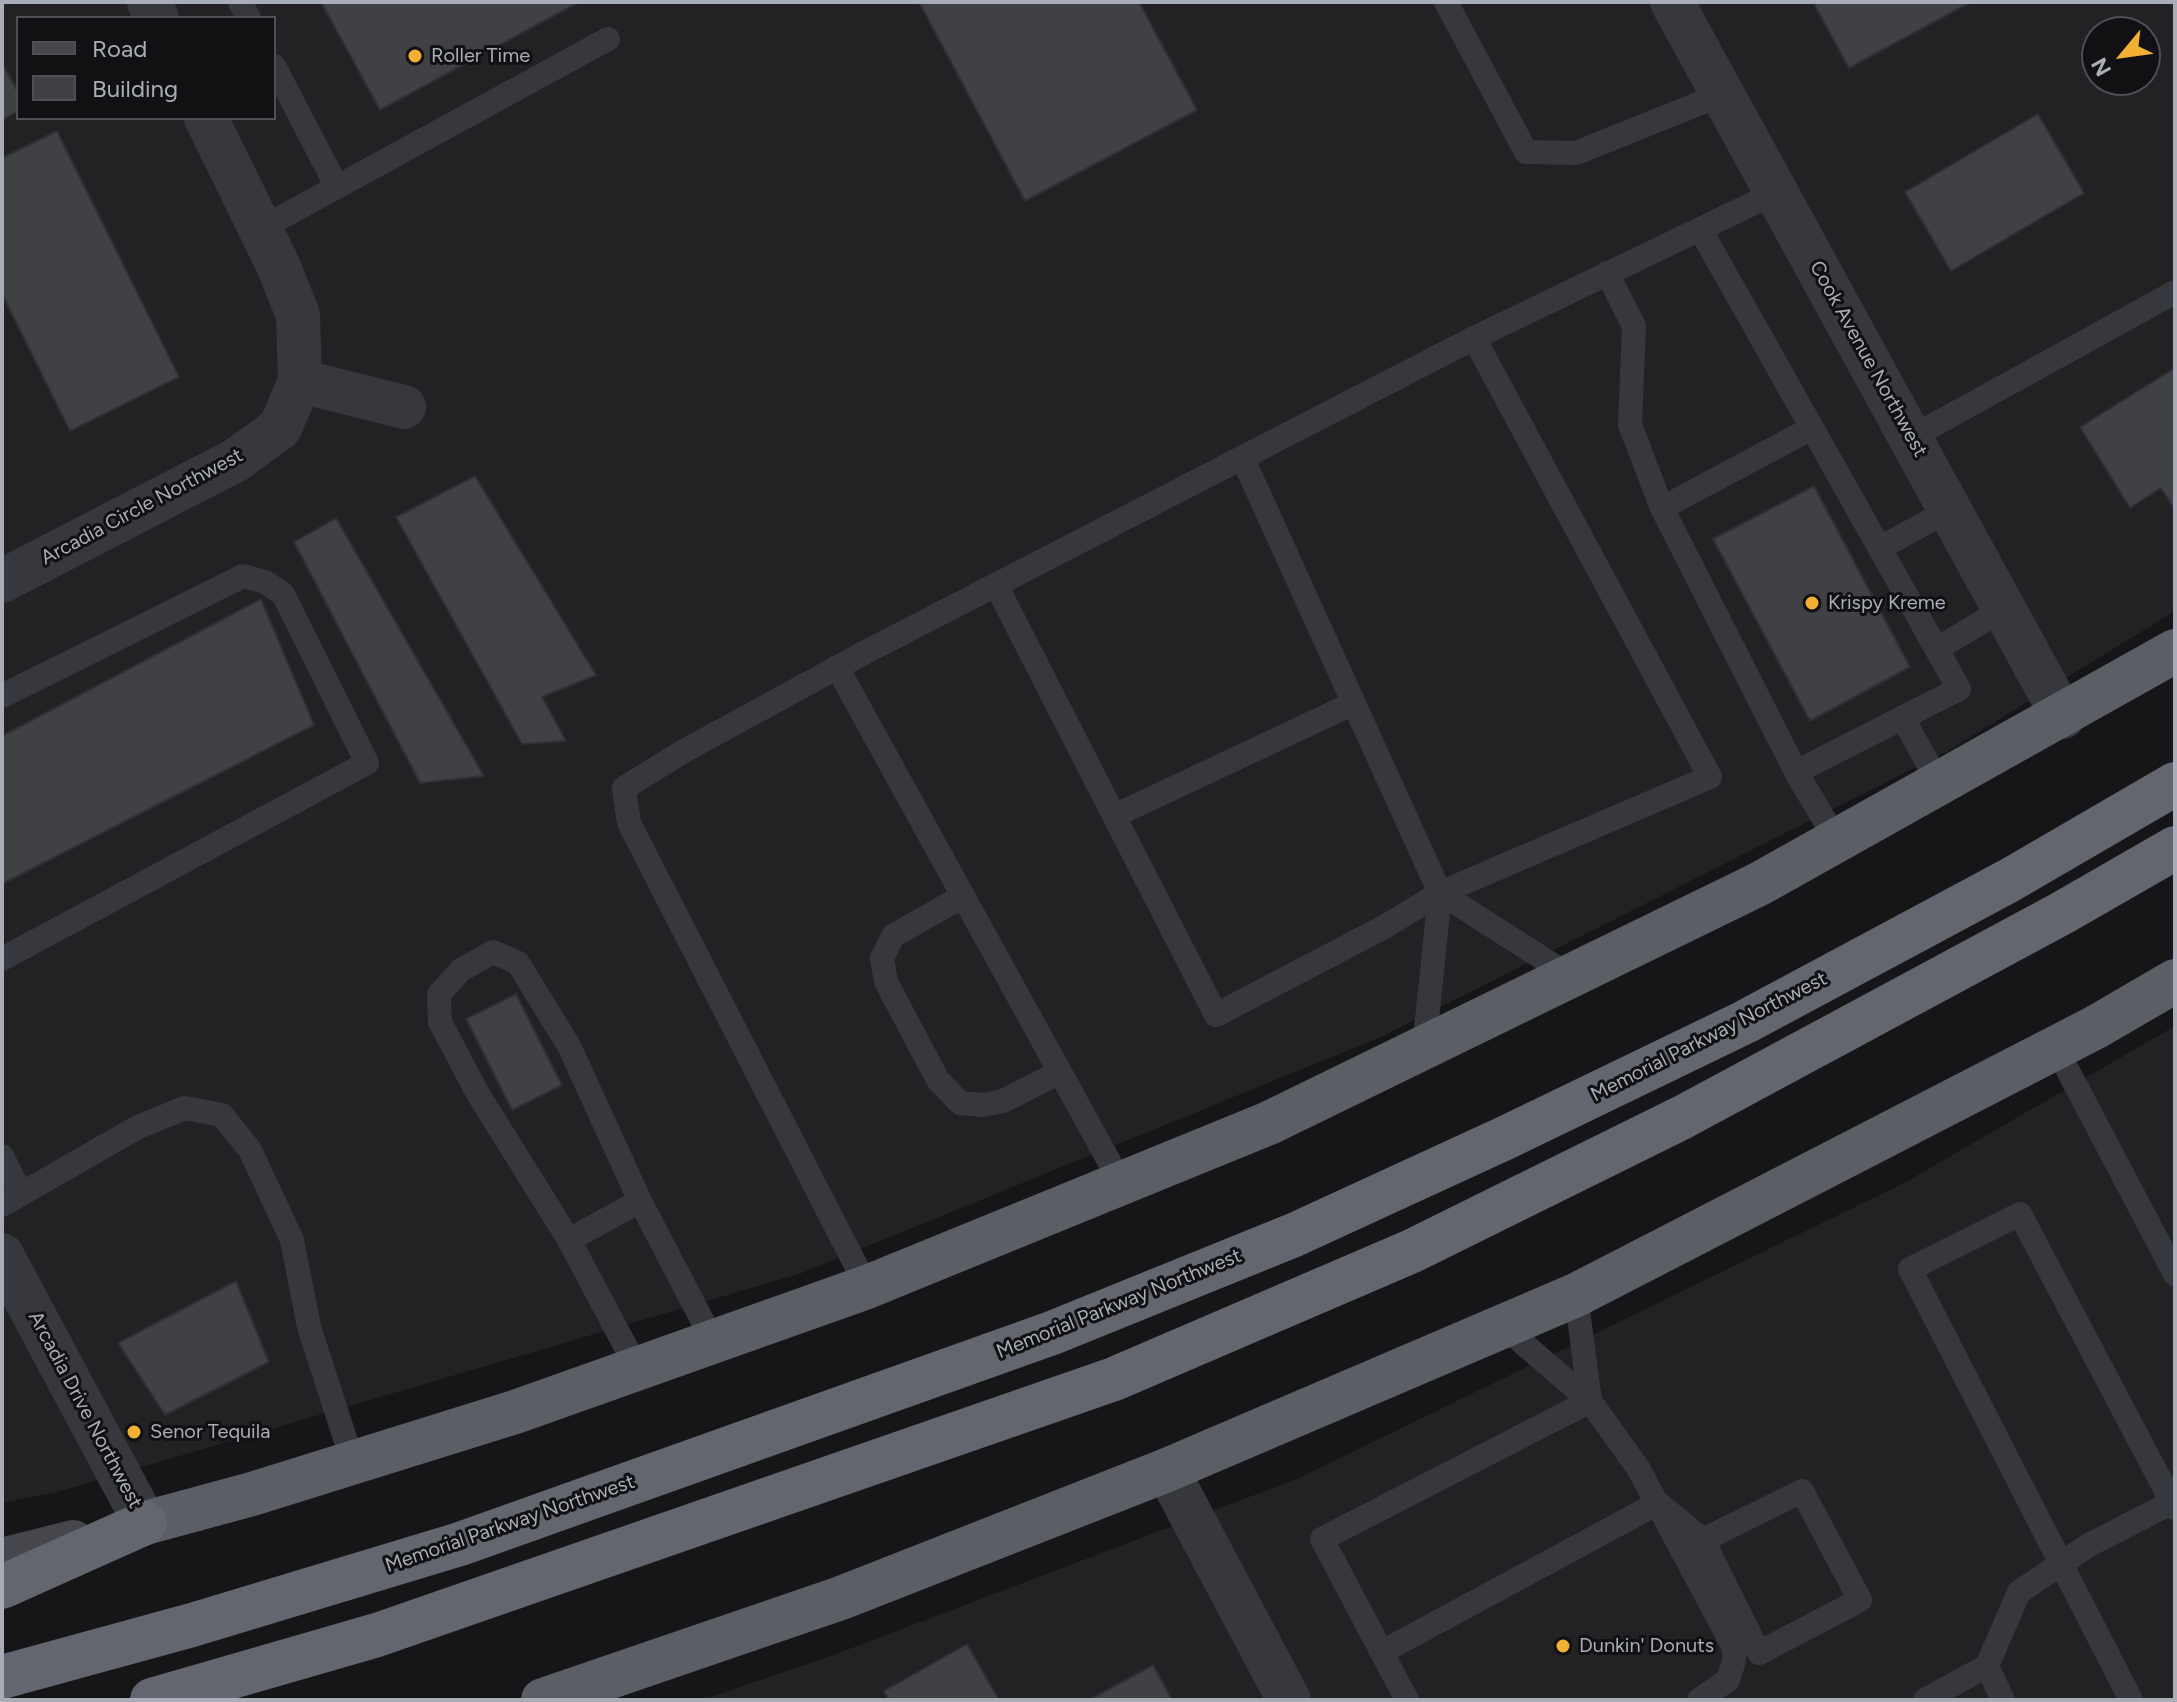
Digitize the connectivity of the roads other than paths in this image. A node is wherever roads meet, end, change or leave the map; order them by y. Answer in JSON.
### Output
{"nodes":[{"id":1,"x":1446,"y":2,"type":"edge"},
{"id":2,"x":1672,"y":2,"type":"edge"},
{"id":3,"x":608,"y":39,"type":"dead end"},
{"id":4,"x":276,"y":70,"type":"edge"},
{"id":5,"x":1723,"y":94,"type":"junction"},
{"id":6,"x":207,"y":120,"type":"edge"},
{"id":7,"x":337,"y":187,"type":"junction"},
{"id":8,"x":1777,"y":192,"type":"junction"},
{"id":9,"x":260,"y":229,"type":"junction"},
{"id":10,"x":1700,"y":229,"type":"junction"},
{"id":11,"x":1607,"y":273,"type":"junction"},
{"id":12,"x":2175,"y":292,"type":"edge"},
{"id":13,"x":1474,"y":338,"type":"junction"},
{"id":14,"x":300,"y":381,"type":"junction"},
{"id":15,"x":404,"y":407,"type":"dead end"},
{"id":16,"x":1812,"y":428,"type":"junction"},
{"id":17,"x":1912,"y":437,"type":"junction"},
{"id":18,"x":1243,"y":459,"type":"junction"},
{"id":19,"x":1668,"y":504,"type":"junction"},
{"id":20,"x":1951,"y":509,"type":"junction"},
{"id":21,"x":1880,"y":548,"type":"junction"},
{"id":22,"x":2,"y":581,"type":"edge"},
{"id":23,"x":996,"y":585,"type":"junction"},
{"id":24,"x":2005,"y":608,"type":"junction"},
{"id":25,"x":1937,"y":649,"type":"junction"},
{"id":26,"x":2175,"y":651,"type":"edge"},
{"id":27,"x":837,"y":667,"type":"junction"},
{"id":28,"x":2,"y":696,"type":"edge"},
{"id":29,"x":1354,"y":703,"type":"junction"},
{"id":30,"x":2063,"y":717,"type":"junction"},
{"id":31,"x":1903,"y":718,"type":"junction"},
{"id":32,"x":1791,"y":762,"type":"junction"},
{"id":33,"x":1939,"y":784,"type":"junction"},
{"id":34,"x":2175,"y":784,"type":"edge"},
{"id":35,"x":1114,"y":816,"type":"junction"},
{"id":36,"x":1837,"y":841,"type":"junction"},
{"id":37,"x":2175,"y":848,"type":"edge"},
{"id":38,"x":1440,"y":893,"type":"junction"},
{"id":39,"x":963,"y":896,"type":"junction"},
{"id":40,"x":2,"y":959,"type":"edge"},
{"id":41,"x":1572,"y":977,"type":"junction"},
{"id":42,"x":2175,"y":981,"type":"edge"},
{"id":43,"x":1424,"y":1048,"type":"junction"},
{"id":44,"x":2056,"y":1048,"type":"junction"},
{"id":45,"x":1060,"y":1072,"type":"junction"},
{"id":46,"x":2,"y":1156,"type":"edge"},
{"id":47,"x":1121,"y":1183,"type":"junction"},
{"id":48,"x":12,"y":1199,"type":"edge"},
{"id":49,"x":640,"y":1201,"type":"junction"},
{"id":50,"x":569,"y":1240,"type":"junction"},
{"id":51,"x":2,"y":1255,"type":"edge"},
{"id":52,"x":2175,"y":1274,"type":"edge"},
{"id":53,"x":867,"y":1287,"type":"junction"},
{"id":54,"x":1576,"y":1295,"type":"junction"},
{"id":55,"x":1503,"y":1326,"type":"junction"},
{"id":56,"x":713,"y":1341,"type":"junction"},
{"id":57,"x":637,"y":1368,"type":"junction"},
{"id":58,"x":1590,"y":1401,"type":"junction"},
{"id":59,"x":353,"y":1463,"type":"junction"},
{"id":60,"x":1167,"y":1470,"type":"junction"},
{"id":61,"x":1658,"y":1503,"type":"junction"},
{"id":62,"x":2174,"y":1504,"type":"edge"},
{"id":63,"x":145,"y":1523,"type":"junction"},
{"id":64,"x":1703,"y":1540,"type":"junction"},
{"id":65,"x":2,"y":1560,"type":"edge"},
{"id":66,"x":2062,"y":1563,"type":"junction"},
{"id":67,"x":2,"y":1587,"type":"edge"},
{"id":68,"x":1382,"y":1652,"type":"junction"},
{"id":69,"x":1987,"y":1666,"type":"junction"},
{"id":70,"x":2,"y":1677,"type":"edge"},
{"id":71,"x":588,"y":1693,"type":"edge"},
{"id":72,"x":152,"y":1700,"type":"edge"},
{"id":73,"x":543,"y":1700,"type":"edge"},
{"id":74,"x":1289,"y":1700,"type":"edge"},
{"id":75,"x":1407,"y":1700,"type":"edge"},
{"id":76,"x":1699,"y":1700,"type":"edge"},
{"id":77,"x":1925,"y":1700,"type":"edge"},
{"id":78,"x":2003,"y":1700,"type":"edge"},
{"id":79,"x":2131,"y":1700,"type":"edge"}],
"edges":[{"from":1,"to":5,"type":"lane"},
{"from":2,"to":5,"type":"street","name":"Cook Avenue Northwest"},
{"from":3,"to":7,"type":"lane"},
{"from":4,"to":7,"type":"lane"},
{"from":5,"to":8,"type":"street","name":"Cook Avenue Northwest"},
{"from":6,"to":9,"type":"street","name":"Arcadia Circle Northwest"},
{"from":7,"to":9,"type":"lane"},
{"from":8,"to":10,"type":"lane"},
{"from":8,"to":17,"type":"street","name":"Cook Avenue Northwest"},
{"from":9,"to":14,"type":"street","name":"Arcadia Circle Northwest"},
{"from":10,"to":11,"type":"lane"},
{"from":10,"to":16,"type":"lane"},
{"from":11,"to":13,"type":"lane"},
{"from":11,"to":19,"type":"lane"},
{"from":12,"to":17,"type":"lane"},
{"from":13,"to":18,"type":"lane"},
{"from":13,"to":38,"type":"lane"},
{"from":14,"to":15,"type":"street"},
{"from":14,"to":22,"type":"street","name":"Arcadia Circle Northwest"},
{"from":16,"to":19,"type":"lane"},
{"from":16,"to":21,"type":"lane"},
{"from":17,"to":20,"type":"street","name":"Cook Avenue Northwest"},
{"from":18,"to":23,"type":"lane"},
{"from":18,"to":29,"type":"lane"},
{"from":19,"to":32,"type":"lane"},
{"from":20,"to":21,"type":"lane"},
{"from":20,"to":24,"type":"street","name":"Cook Avenue Northwest"},
{"from":21,"to":25,"type":"lane"},
{"from":23,"to":27,"type":"lane"},
{"from":23,"to":35,"type":"lane"},
{"from":24,"to":25,"type":"lane"},
{"from":24,"to":30,"type":"street","name":"Cook Avenue Northwest"},
{"from":25,"to":31,"type":"lane"},
{"from":26,"to":30,"type":"highway"},
{"from":27,"to":39,"type":"lane"},
{"from":27,"to":53,"type":"lane"},
{"from":28,"to":40,"type":"lane"},
{"from":29,"to":35,"type":"lane"},
{"from":29,"to":38,"type":"lane"},
{"from":30,"to":33,"type":"highway"},
{"from":31,"to":32,"type":"lane"},
{"from":31,"to":33,"type":"lane"},
{"from":32,"to":36,"type":"lane"},
{"from":33,"to":36,"type":"highway"},
{"from":34,"to":70,"type":"highway","name":"Memorial Parkway Northwest"},
{"from":35,"to":38,"type":"lane"},
{"from":36,"to":41,"type":"highway"},
{"from":37,"to":72,"type":"highway"},
{"from":38,"to":41,"type":"lane"},
{"from":38,"to":43,"type":"lane"},
{"from":39,"to":45,"type":"lane"},
{"from":39,"to":45,"type":"lane"},
{"from":41,"to":43,"type":"highway"},
{"from":42,"to":44,"type":"highway"},
{"from":43,"to":47,"type":"highway"},
{"from":44,"to":52,"type":"lane"},
{"from":44,"to":54,"type":"highway"},
{"from":45,"to":47,"type":"lane"},
{"from":46,"to":48,"type":"lane"},
{"from":47,"to":53,"type":"highway"},
{"from":48,"to":59,"type":"lane"},
{"from":49,"to":50,"type":"lane"},
{"from":49,"to":50,"type":"lane"},
{"from":49,"to":56,"type":"lane"},
{"from":50,"to":57,"type":"lane"},
{"from":51,"to":63,"type":"street","name":"Arcadia Drive Northwest"},
{"from":53,"to":56,"type":"highway"},
{"from":54,"to":55,"type":"highway"},
{"from":54,"to":58,"type":"lane"},
{"from":55,"to":58,"type":"lane"},
{"from":55,"to":60,"type":"highway"},
{"from":56,"to":57,"type":"highway"},
{"from":57,"to":59,"type":"highway"},
{"from":58,"to":61,"type":"lane"},
{"from":58,"to":68,"type":"lane"},
{"from":59,"to":63,"type":"highway"},
{"from":60,"to":71,"type":"highway"},
{"from":60,"to":74,"type":"street"},
{"from":61,"to":64,"type":"lane"},
{"from":61,"to":68,"type":"lane"},
{"from":61,"to":76,"type":"lane"},
{"from":62,"to":66,"type":"lane"},
{"from":62,"to":66,"type":"lane"},
{"from":63,"to":65,"type":"main road"},
{"from":63,"to":67,"type":"highway"},
{"from":64,"to":64,"type":"lane"},
{"from":66,"to":69,"type":"lane"},
{"from":66,"to":79,"type":"lane"},
{"from":68,"to":75,"type":"lane"},
{"from":69,"to":77,"type":"lane"},
{"from":69,"to":78,"type":"lane"},
{"from":71,"to":73,"type":"highway"}]}
